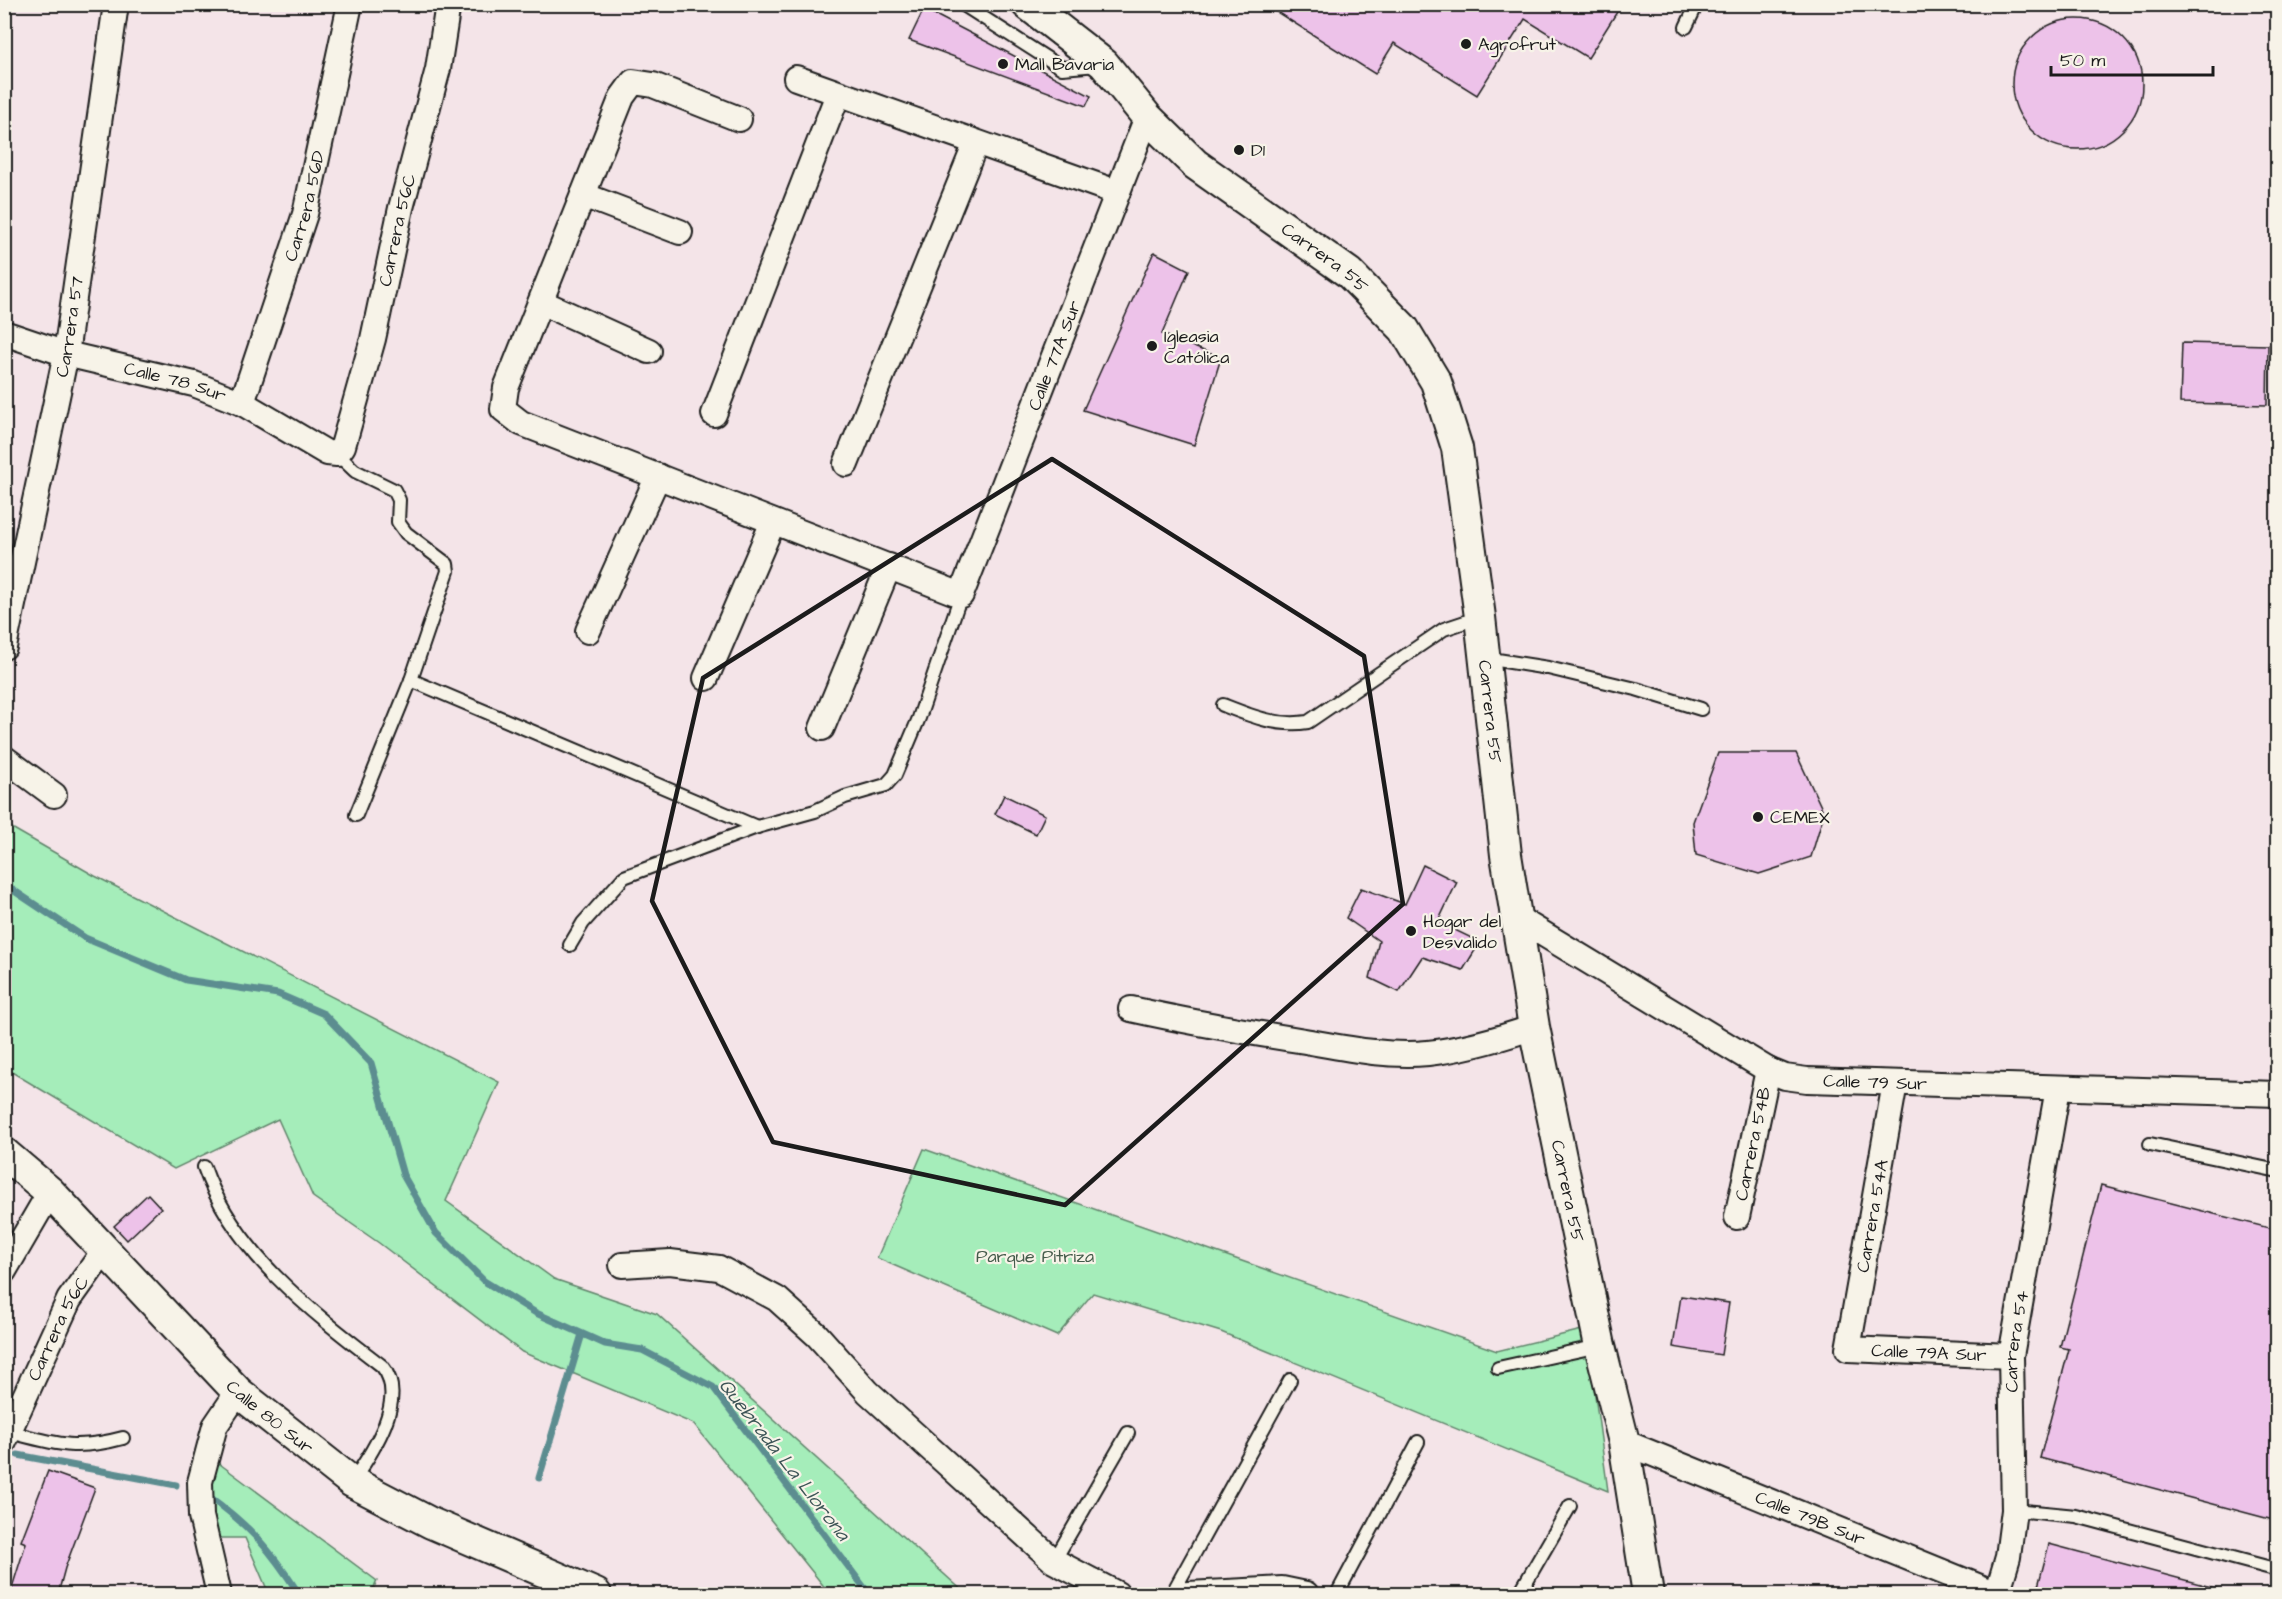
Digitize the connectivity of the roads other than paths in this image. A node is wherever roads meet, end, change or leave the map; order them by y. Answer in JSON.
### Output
{"nodes":[{"id":1,"x":116,"y":4,"type":"edge"},
{"id":2,"x":350,"y":4,"type":"edge"},
{"id":3,"x":448,"y":4,"type":"edge"},
{"id":4,"x":962,"y":4,"type":"edge"},
{"id":5,"x":1027,"y":4,"type":"edge"},
{"id":6,"x":1697,"y":4,"type":"edge"},
{"id":7,"x":1686,"y":27,"type":"dead end"},
{"id":8,"x":1104,"y":64,"type":"junction"},
{"id":9,"x":796,"y":78,"type":"dead end"},
{"id":10,"x":838,"y":94,"type":"junction"},
{"id":11,"x":1147,"y":117,"type":"junction"},
{"id":12,"x":739,"y":119,"type":"dead end"},
{"id":13,"x":975,"y":143,"type":"junction"},
{"id":14,"x":1116,"y":192,"type":"junction"},
{"id":15,"x":584,"y":195,"type":"junction"},
{"id":16,"x":681,"y":232,"type":"dead end"},
{"id":17,"x":541,"y":302,"type":"junction"},
{"id":18,"x":4,"y":333,"type":"edge"},
{"id":19,"x":649,"y":351,"type":"dead end"},
{"id":20,"x":66,"y":354,"type":"junction"},
{"id":21,"x":242,"y":403,"type":"junction"},
{"id":22,"x":714,"y":414,"type":"dead end"},
{"id":23,"x":337,"y":454,"type":"junction"},
{"id":24,"x":846,"y":464,"type":"dead end"},
{"id":25,"x":658,"y":476,"type":"junction"},
{"id":26,"x":773,"y":522,"type":"junction"},
{"id":27,"x":889,"y":566,"type":"junction"},
{"id":28,"x":961,"y":595,"type":"junction"},
{"id":29,"x":1480,"y":617,"type":"junction"},
{"id":30,"x":588,"y":631,"type":"dead end"},
{"id":31,"x":4,"y":647,"type":"edge"},
{"id":32,"x":1484,"y":658,"type":"junction"},
{"id":33,"x":706,"y":678,"type":"dead end"},
{"id":34,"x":411,"y":680,"type":"junction"},
{"id":35,"x":1223,"y":705,"type":"dead end"},
{"id":36,"x":1701,"y":709,"type":"dead end"},
{"id":37,"x":822,"y":728,"type":"dead end"},
{"id":38,"x":4,"y":758,"type":"edge"},
{"id":39,"x":54,"y":795,"type":"dead end"},
{"id":40,"x":356,"y":814,"type":"dead end"},
{"id":41,"x":757,"y":827,"type":"junction"},
{"id":42,"x":1517,"y":918,"type":"junction"},
{"id":43,"x":570,"y":945,"type":"dead end"},
{"id":44,"x":1131,"y":1010,"type":"dead end"},
{"id":45,"x":1534,"y":1027,"type":"junction"},
{"id":46,"x":1768,"y":1070,"type":"junction"},
{"id":47,"x":1896,"y":1083,"type":"junction"},
{"id":48,"x":2058,"y":1088,"type":"junction"},
{"id":49,"x":2277,"y":1094,"type":"edge"},
{"id":50,"x":2150,"y":1144,"type":"dead end"},
{"id":51,"x":4,"y":1153,"type":"edge"},
{"id":52,"x":204,"y":1167,"type":"dead end"},
{"id":53,"x":2277,"y":1171,"type":"edge"},
{"id":54,"x":50,"y":1192,"type":"junction"},
{"id":55,"x":1737,"y":1217,"type":"dead end"},
{"id":56,"x":104,"y":1251,"type":"junction"},
{"id":57,"x":622,"y":1265,"type":"dead end"},
{"id":58,"x":4,"y":1271,"type":"edge"},
{"id":59,"x":1600,"y":1346,"type":"junction"},
{"id":60,"x":1848,"y":1349,"type":"joint"},
{"id":61,"x":2011,"y":1356,"type":"junction"},
{"id":62,"x":1498,"y":1368,"type":"dead end"},
{"id":63,"x":1290,"y":1380,"type":"dead end"},
{"id":64,"x":238,"y":1392,"type":"junction"},
{"id":65,"x":1128,"y":1433,"type":"dead end"},
{"id":66,"x":7,"y":1437,"type":"edge"},
{"id":67,"x":123,"y":1438,"type":"dead end"},
{"id":68,"x":1624,"y":1442,"type":"junction"},
{"id":69,"x":1418,"y":1443,"type":"dead end"},
{"id":70,"x":352,"y":1482,"type":"junction"},
{"id":71,"x":1570,"y":1506,"type":"dead end"},
{"id":72,"x":2014,"y":1510,"type":"junction"},
{"id":73,"x":1054,"y":1561,"type":"junction"},
{"id":74,"x":2277,"y":1570,"type":"edge"},
{"id":75,"x":584,"y":1592,"type":"edge"},
{"id":76,"x":219,"y":1594,"type":"edge"},
{"id":77,"x":1117,"y":1594,"type":"edge"},
{"id":78,"x":1172,"y":1594,"type":"edge"},
{"id":79,"x":1188,"y":1594,"type":"edge"},
{"id":80,"x":1306,"y":1594,"type":"edge"},
{"id":81,"x":1337,"y":1594,"type":"edge"},
{"id":82,"x":1519,"y":1594,"type":"edge"},
{"id":83,"x":1648,"y":1594,"type":"edge"},
{"id":84,"x":1997,"y":1594,"type":"edge"}],
"edges":[{"from":1,"to":20,"type":"street","name":"Carrera 57"},
{"from":2,"to":21,"type":"street","name":"Carrera 56D"},
{"from":3,"to":23,"type":"street","name":"Carrera 56C"},
{"from":4,"to":8,"type":"lane"},
{"from":5,"to":8,"type":"street","name":"Carrera 55"},
{"from":6,"to":7,"type":"lane"},
{"from":8,"to":11,"type":"street","name":"Carrera 55"},
{"from":9,"to":10,"type":"street"},
{"from":10,"to":13,"type":"street"},
{"from":10,"to":22,"type":"street"},
{"from":11,"to":14,"type":"street","name":"Calle 77A Sur"},
{"from":11,"to":29,"type":"street","name":"Carrera 55"},
{"from":12,"to":15,"type":"street"},
{"from":13,"to":14,"type":"street"},
{"from":13,"to":24,"type":"street"},
{"from":14,"to":28,"type":"street","name":"Calle 77A Sur"},
{"from":15,"to":16,"type":"street"},
{"from":15,"to":17,"type":"street"},
{"from":17,"to":19,"type":"street"},
{"from":17,"to":25,"type":"street"},
{"from":18,"to":20,"type":"street","name":"Calle 78 Sur"},
{"from":20,"to":21,"type":"street","name":"Calle 78 Sur"},
{"from":20,"to":31,"type":"street","name":"Carrera 57"},
{"from":21,"to":23,"type":"street","name":"Calle 78 Sur"},
{"from":23,"to":34,"type":"lane"},
{"from":25,"to":26,"type":"street"},
{"from":25,"to":30,"type":"street"},
{"from":26,"to":27,"type":"street"},
{"from":26,"to":33,"type":"street"},
{"from":27,"to":28,"type":"street"},
{"from":27,"to":37,"type":"street"},
{"from":28,"to":41,"type":"lane"},
{"from":29,"to":32,"type":"street","name":"Carrera 55"},
{"from":29,"to":35,"type":"lane"},
{"from":32,"to":36,"type":"lane"},
{"from":32,"to":42,"type":"street","name":"Carrera 55"},
{"from":34,"to":40,"type":"lane"},
{"from":34,"to":41,"type":"lane"},
{"from":38,"to":39,"type":"street"},
{"from":41,"to":43,"type":"lane"},
{"from":42,"to":45,"type":"street","name":"Carrera 55"},
{"from":42,"to":46,"type":"street","name":"Calle 79 Sur"},
{"from":44,"to":45,"type":"street"},
{"from":45,"to":59,"type":"street","name":"Carrera 55"},
{"from":46,"to":47,"type":"street","name":"Calle 79 Sur"},
{"from":46,"to":55,"type":"street","name":"Carrera 54B"},
{"from":47,"to":48,"type":"street","name":"Calle 79 Sur"},
{"from":47,"to":60,"type":"street","name":"Carrera 54A"},
{"from":48,"to":49,"type":"street","name":"Calle 79 Sur"},
{"from":48,"to":61,"type":"street","name":"Carrera 54"},
{"from":50,"to":53,"type":"lane"},
{"from":51,"to":54,"type":"street","name":"Calle 80 Sur"},
{"from":52,"to":70,"type":"lane"},
{"from":54,"to":56,"type":"street","name":"Calle 80 Sur"},
{"from":54,"to":58,"type":"street"},
{"from":56,"to":64,"type":"street","name":"Calle 80 Sur"},
{"from":56,"to":66,"type":"street","name":"Carrera 56C"},
{"from":57,"to":73,"type":"street"},
{"from":59,"to":62,"type":"lane"},
{"from":59,"to":68,"type":"street","name":"Carrera 55"},
{"from":60,"to":61,"type":"street","name":"Calle 79A Sur"},
{"from":61,"to":72,"type":"street","name":"Carrera 54"},
{"from":63,"to":78,"type":"lane"},
{"from":64,"to":70,"type":"street","name":"Calle 80 Sur"},
{"from":64,"to":76,"type":"street"},
{"from":65,"to":73,"type":"lane"},
{"from":66,"to":67,"type":"lane"},
{"from":68,"to":83,"type":"street","name":"Carrera 55"},
{"from":68,"to":84,"type":"street","name":"Calle 79B Sur"},
{"from":69,"to":81,"type":"lane"},
{"from":70,"to":75,"type":"street","name":"Calle 80 Sur"},
{"from":71,"to":82,"type":"lane"},
{"from":72,"to":74,"type":"lane"},
{"from":72,"to":84,"type":"street","name":"Carrera 54"},
{"from":73,"to":77,"type":"street"},
{"from":79,"to":80,"type":"street"}]}
